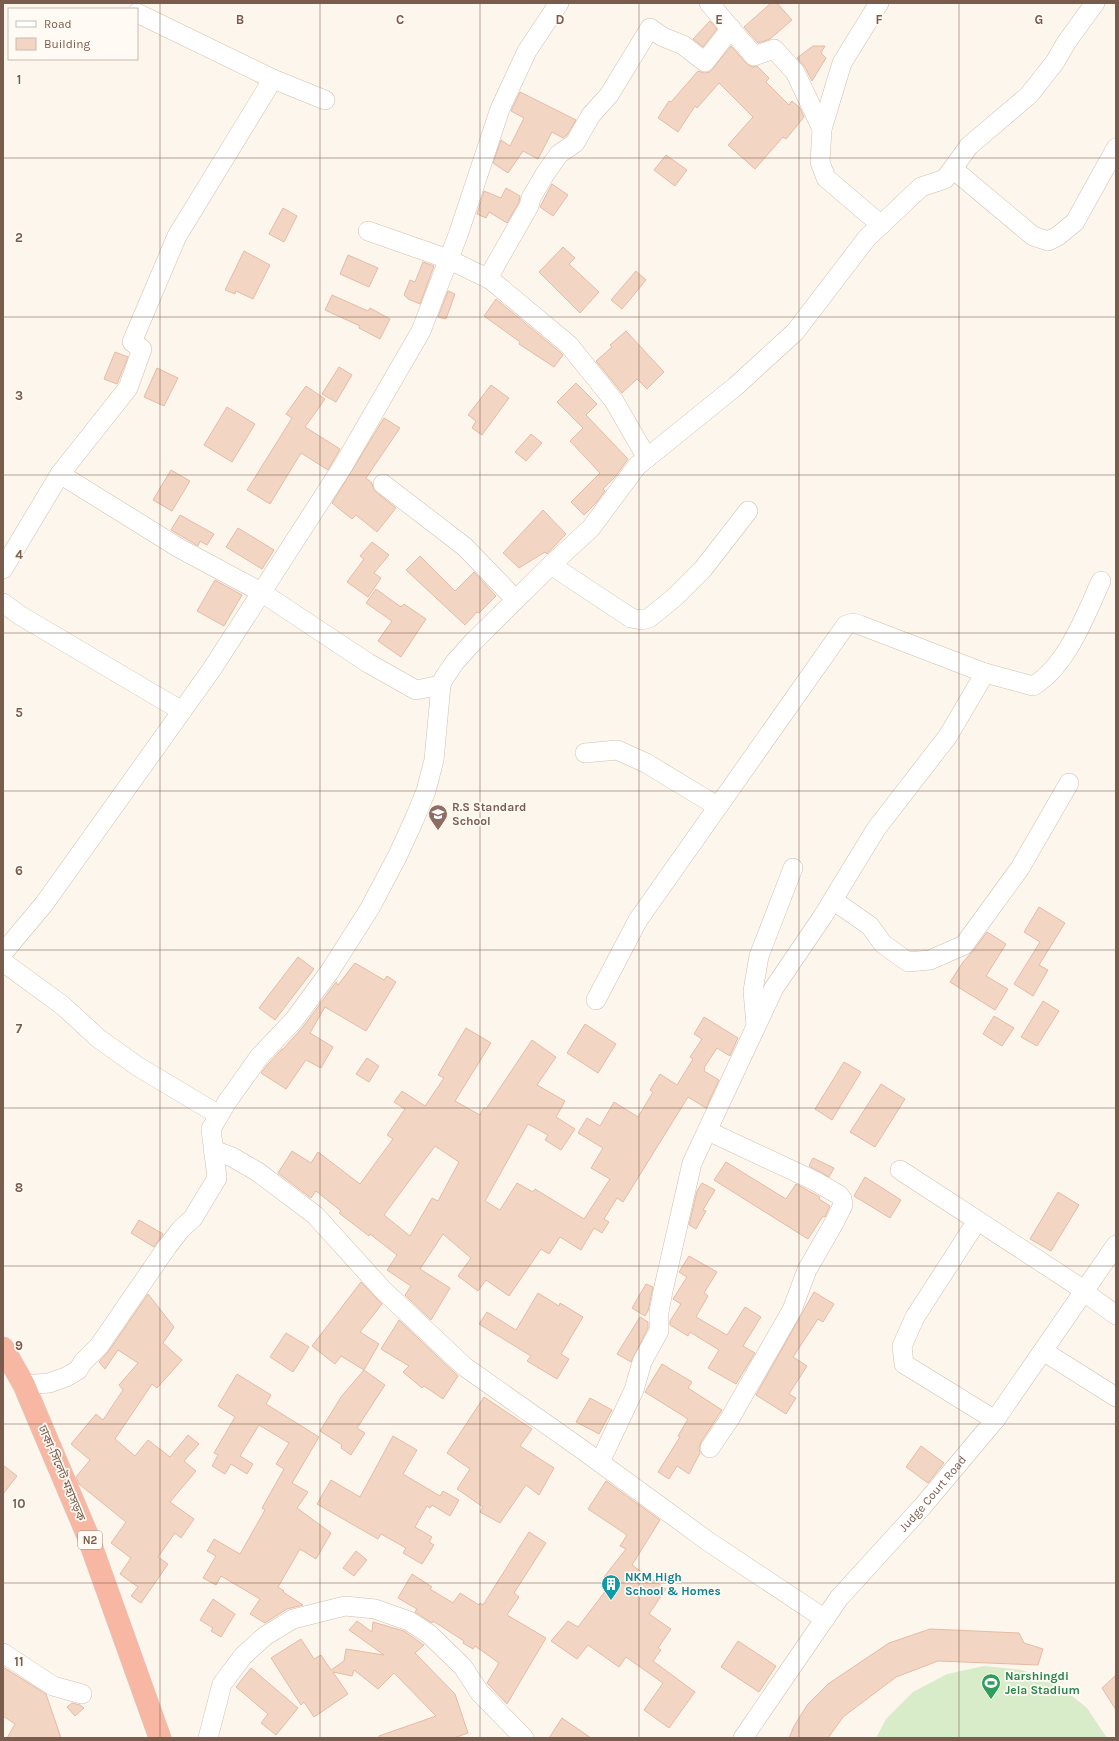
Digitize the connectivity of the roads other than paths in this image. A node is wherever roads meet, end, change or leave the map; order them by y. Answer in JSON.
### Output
{"nodes":[{"id":1,"x":559,"y":3,"type":"edge"},
{"id":2,"x":709,"y":3,"type":"edge"},
{"id":3,"x":879,"y":3,"type":"edge"},
{"id":4,"x":1095,"y":3,"type":"edge"},
{"id":5,"x":138,"y":13,"type":"edge"},
{"id":6,"x":731,"y":28,"type":"junction"},
{"id":7,"x":273,"y":79,"type":"junction"},
{"id":8,"x":325,"y":100,"type":"dead end"},
{"id":9,"x":822,"y":130,"type":"junction"},
{"id":10,"x":1116,"y":148,"type":"edge"},
{"id":11,"x":953,"y":169,"type":"junction"},
{"id":12,"x":881,"y":225,"type":"junction"},
{"id":13,"x":368,"y":231,"type":"dead end"},
{"id":14,"x":448,"y":259,"type":"junction"},
{"id":15,"x":488,"y":278,"type":"junction"},
{"id":16,"x":648,"y":458,"type":"junction"},
{"id":17,"x":60,"y":474,"type":"junction"},
{"id":18,"x":383,"y":484,"type":"dead end"},
{"id":19,"x":748,"y":511,"type":"dead end"},
{"id":20,"x":551,"y":565,"type":"junction"},
{"id":21,"x":3,"y":569,"type":"edge"},
{"id":22,"x":1101,"y":582,"type":"dead end"},
{"id":23,"x":261,"y":592,"type":"junction"},
{"id":24,"x":515,"y":599,"type":"junction"},
{"id":25,"x":3,"y":604,"type":"edge"},
{"id":26,"x":985,"y":673,"type":"junction"},
{"id":27,"x":441,"y":685,"type":"junction"},
{"id":28,"x":182,"y":711,"type":"junction"},
{"id":29,"x":585,"y":753,"type":"dead end"},
{"id":30,"x":1069,"y":783,"type":"dead end"},
{"id":31,"x":717,"y":806,"type":"junction"},
{"id":32,"x":793,"y":868,"type":"dead end"},
{"id":33,"x":833,"y":900,"type":"junction"},
{"id":34,"x":3,"y":953,"type":"edge"},
{"id":35,"x":3,"y":962,"type":"edge"},
{"id":36,"x":596,"y":1000,"type":"dead end"},
{"id":37,"x":756,"y":1026,"type":"junction"},
{"id":38,"x":219,"y":1115,"type":"junction"},
{"id":39,"x":708,"y":1131,"type":"junction"},
{"id":40,"x":213,"y":1150,"type":"junction"},
{"id":41,"x":900,"y":1170,"type":"dead end"},
{"id":42,"x":977,"y":1221,"type":"junction"},
{"id":43,"x":1116,"y":1245,"type":"edge"},
{"id":44,"x":1084,"y":1292,"type":"junction"},
{"id":45,"x":1116,"y":1315,"type":"edge"},
{"id":46,"x":3,"y":1348,"type":"edge"},
{"id":47,"x":1043,"y":1351,"type":"junction"},
{"id":48,"x":24,"y":1385,"type":"junction"},
{"id":49,"x":1116,"y":1398,"type":"edge"},
{"id":50,"x":995,"y":1420,"type":"junction"},
{"id":51,"x":710,"y":1448,"type":"dead end"},
{"id":52,"x":600,"y":1462,"type":"junction"},
{"id":53,"x":825,"y":1619,"type":"junction"},
{"id":54,"x":3,"y":1653,"type":"edge"},
{"id":55,"x":82,"y":1694,"type":"dead end"},
{"id":56,"x":160,"y":1738,"type":"edge"},
{"id":57,"x":208,"y":1738,"type":"edge"},
{"id":58,"x":524,"y":1738,"type":"edge"},
{"id":59,"x":743,"y":1738,"type":"edge"}],
"edges":[{"from":1,"to":14,"type":"street"},
{"from":2,"to":6,"type":"street"},
{"from":3,"to":9,"type":"street"},
{"from":4,"to":11,"type":"street"},
{"from":5,"to":7,"type":"street"},
{"from":6,"to":9,"type":"street"},
{"from":6,"to":15,"type":"street"},
{"from":7,"to":8,"type":"street"},
{"from":7,"to":17,"type":"street"},
{"from":9,"to":12,"type":"street"},
{"from":10,"to":11,"type":"street"},
{"from":11,"to":12,"type":"street"},
{"from":12,"to":16,"type":"street"},
{"from":13,"to":14,"type":"street"},
{"from":14,"to":15,"type":"street"},
{"from":14,"to":23,"type":"street"},
{"from":15,"to":16,"type":"street"},
{"from":16,"to":20,"type":"street"},
{"from":17,"to":21,"type":"street"},
{"from":17,"to":23,"type":"street"},
{"from":18,"to":24,"type":"street"},
{"from":19,"to":20,"type":"street"},
{"from":20,"to":24,"type":"street"},
{"from":22,"to":26,"type":"street"},
{"from":23,"to":27,"type":"street"},
{"from":23,"to":28,"type":"street"},
{"from":24,"to":27,"type":"street"},
{"from":25,"to":28,"type":"street"},
{"from":26,"to":31,"type":"street"},
{"from":26,"to":33,"type":"street"},
{"from":27,"to":38,"type":"street"},
{"from":28,"to":34,"type":"street"},
{"from":29,"to":31,"type":"street"},
{"from":30,"to":33,"type":"street"},
{"from":31,"to":36,"type":"street"},
{"from":32,"to":37,"type":"street"},
{"from":33,"to":37,"type":"street"},
{"from":35,"to":38,"type":"street"},
{"from":37,"to":39,"type":"street"},
{"from":38,"to":40,"type":"street"},
{"from":39,"to":51,"type":"street"},
{"from":39,"to":52,"type":"street"},
{"from":40,"to":48,"type":"street"},
{"from":40,"to":52,"type":"street"},
{"from":41,"to":42,"type":"street"},
{"from":42,"to":44,"type":"street"},
{"from":42,"to":50,"type":"street"},
{"from":43,"to":44,"type":"street","name":"Judge Court Road"},
{"from":44,"to":45,"type":"street"},
{"from":44,"to":47,"type":"street","name":"Judge Court Road"},
{"from":46,"to":48,"type":"highway","name":"ঢাকা-সিলেট মহাসড়ক","number":"N2"},
{"from":47,"to":49,"type":"street"},
{"from":47,"to":50,"type":"street","name":"Judge Court Road"},
{"from":48,"to":56,"type":"highway","name":"ঢাকা-সিলেট মহাসড়ক","number":"N2"},
{"from":50,"to":53,"type":"street","name":"Judge Court Road"},
{"from":52,"to":53,"type":"street"},
{"from":53,"to":59,"type":"street","name":"Judge Court Road"},
{"from":54,"to":55,"type":"street"},
{"from":57,"to":58,"type":"street"}]}
